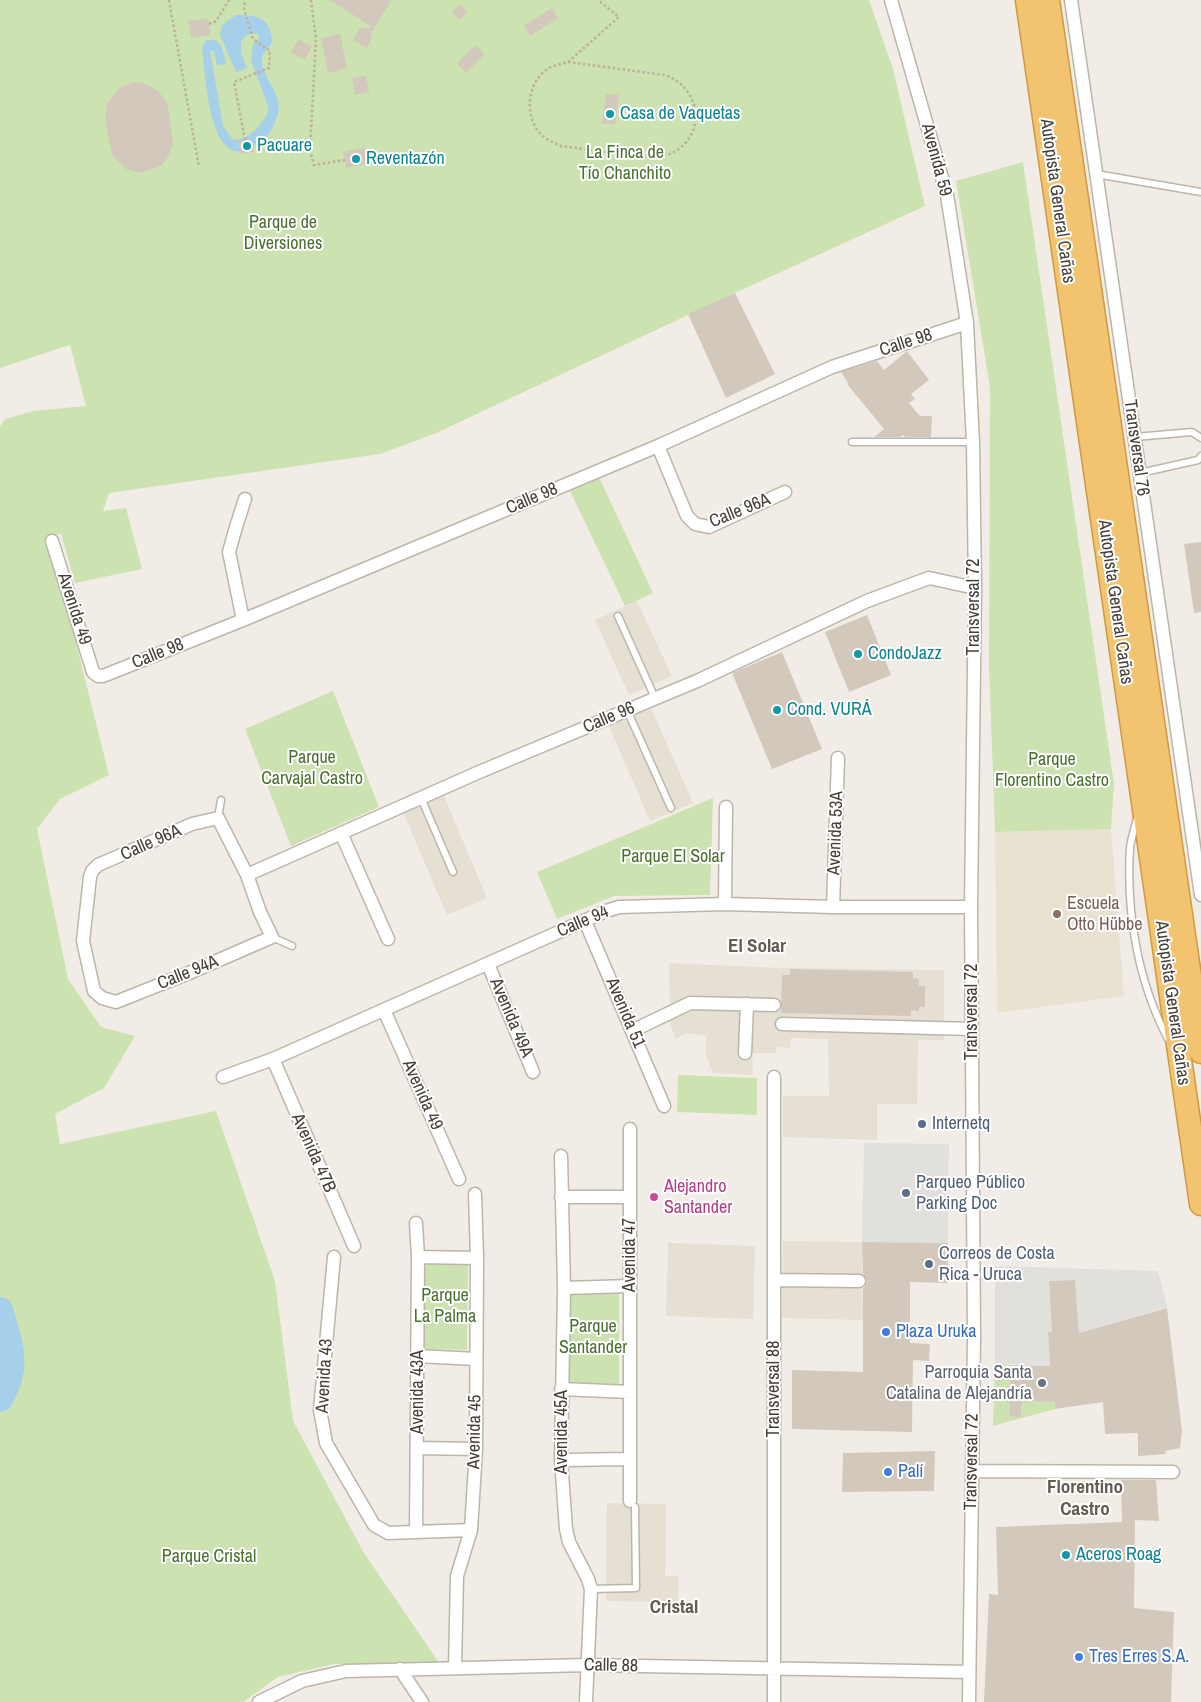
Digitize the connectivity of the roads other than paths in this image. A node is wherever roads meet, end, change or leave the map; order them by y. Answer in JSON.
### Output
{"nodes":[{"id":1,"x":891,"y":0,"type":"edge"},
{"id":2,"x":1027,"y":0,"type":"edge"},
{"id":3,"x":1048,"y":0,"type":"edge"},
{"id":4,"x":1070,"y":0,"type":"edge"},
{"id":5,"x":1096,"y":174,"type":"junction"},
{"id":6,"x":1201,"y":192,"type":"edge"},
{"id":7,"x":967,"y":323,"type":"junction"},
{"id":8,"x":1135,"y":437,"type":"junction"},
{"id":9,"x":1201,"y":438,"type":"edge"},
{"id":10,"x":852,"y":442,"type":"dead end"},
{"id":11,"x":973,"y":442,"type":"junction"},
{"id":12,"x":658,"y":446,"type":"junction"},
{"id":13,"x":1201,"y":456,"type":"edge"},
{"id":14,"x":1140,"y":473,"type":"junction"},
{"id":15,"x":785,"y":492,"type":"dead end"},
{"id":16,"x":245,"y":499,"type":"dead end"},
{"id":17,"x":52,"y":541,"type":"dead end"},
{"id":18,"x":975,"y":588,"type":"junction"},
{"id":19,"x":618,"y":616,"type":"dead end"},
{"id":20,"x":243,"y":620,"type":"junction"},
{"id":21,"x":98,"y":676,"type":"joint"},
{"id":22,"x":655,"y":698,"type":"junction"},
{"id":23,"x":627,"y":710,"type":"junction"},
{"id":24,"x":838,"y":758,"type":"dead end"},
{"id":25,"x":421,"y":798,"type":"junction"},
{"id":26,"x":221,"y":800,"type":"dead end"},
{"id":27,"x":726,"y":807,"type":"dead end"},
{"id":28,"x":671,"y":808,"type":"dead end"},
{"id":29,"x":218,"y":818,"type":"junction"},
{"id":30,"x":341,"y":833,"type":"junction"},
{"id":31,"x":454,"y":872,"type":"dead end"},
{"id":32,"x":247,"y":876,"type":"junction"},
{"id":33,"x":1201,"y":896,"type":"edge"},
{"id":34,"x":725,"y":904,"type":"junction"},
{"id":35,"x":833,"y":907,"type":"junction"},
{"id":36,"x":971,"y":907,"type":"junction"},
{"id":37,"x":586,"y":921,"type":"junction"},
{"id":38,"x":272,"y":937,"type":"junction"},
{"id":39,"x":388,"y":939,"type":"dead end"},
{"id":40,"x":292,"y":946,"type":"dead end"},
{"id":41,"x":488,"y":964,"type":"junction"},
{"id":42,"x":102,"y":998,"type":"joint"},
{"id":43,"x":747,"y":1004,"type":"junction"},
{"id":44,"x":774,"y":1005,"type":"dead end"},
{"id":45,"x":384,"y":1010,"type":"junction"},
{"id":46,"x":782,"y":1024,"type":"dead end"},
{"id":47,"x":972,"y":1029,"type":"junction"},
{"id":48,"x":632,"y":1031,"type":"junction"},
{"id":49,"x":1201,"y":1052,"type":"edge"},
{"id":50,"x":746,"y":1053,"type":"dead end"},
{"id":51,"x":273,"y":1059,"type":"junction"},
{"id":52,"x":533,"y":1072,"type":"dead end"},
{"id":53,"x":223,"y":1077,"type":"dead end"},
{"id":54,"x":774,"y":1077,"type":"dead end"},
{"id":55,"x":664,"y":1106,"type":"dead end"},
{"id":56,"x":630,"y":1129,"type":"dead end"},
{"id":57,"x":561,"y":1156,"type":"dead end"},
{"id":58,"x":460,"y":1179,"type":"dead end"},
{"id":59,"x":475,"y":1194,"type":"dead end"},
{"id":60,"x":561,"y":1197,"type":"junction"},
{"id":61,"x":630,"y":1197,"type":"junction"},
{"id":62,"x":1201,"y":1204,"type":"edge"},
{"id":63,"x":416,"y":1223,"type":"dead end"},
{"id":64,"x":354,"y":1246,"type":"dead end"},
{"id":65,"x":334,"y":1257,"type":"dead end"},
{"id":66,"x":418,"y":1257,"type":"junction"},
{"id":67,"x":477,"y":1258,"type":"junction"},
{"id":68,"x":774,"y":1280,"type":"junction"},
{"id":69,"x":859,"y":1281,"type":"dead end"},
{"id":70,"x":630,"y":1286,"type":"junction"},
{"id":71,"x":564,"y":1288,"type":"junction"},
{"id":72,"x":417,"y":1356,"type":"junction"},
{"id":73,"x":476,"y":1359,"type":"junction"},
{"id":74,"x":561,"y":1389,"type":"junction"},
{"id":75,"x":630,"y":1392,"type":"junction"},
{"id":76,"x":418,"y":1448,"type":"junction"},
{"id":77,"x":476,"y":1450,"type":"junction"},
{"id":78,"x":630,"y":1459,"type":"junction"},
{"id":79,"x":560,"y":1460,"type":"junction"},
{"id":80,"x":972,"y":1472,"type":"junction"},
{"id":81,"x":1173,"y":1472,"type":"dead end"},
{"id":82,"x":632,"y":1504,"type":"joint"},
{"id":83,"x":471,"y":1530,"type":"junction"},
{"id":84,"x":416,"y":1532,"type":"junction"},
{"id":85,"x":591,"y":1590,"type":"junction"},
{"id":86,"x":587,"y":1665,"type":"junction"},
{"id":87,"x":455,"y":1668,"type":"junction"},
{"id":88,"x":774,"y":1668,"type":"junction"},
{"id":89,"x":400,"y":1669,"type":"junction"},
{"id":90,"x":969,"y":1672,"type":"junction"},
{"id":91,"x":259,"y":1702,"type":"edge"},
{"id":92,"x":422,"y":1702,"type":"edge"},
{"id":93,"x":586,"y":1702,"type":"edge"},
{"id":94,"x":774,"y":1702,"type":"edge"},
{"id":95,"x":969,"y":1702,"type":"edge"}],
"edges":[{"from":1,"to":7,"type":"street","name":"Avenida 59"},
{"from":2,"to":62,"type":"highway","name":"Autopista General Cañas"},
{"from":3,"to":49,"type":"highway","name":"Autopista General Cañas"},
{"from":4,"to":5,"type":"street","name":"Transversal 76"},
{"from":5,"to":6,"type":"lane"},
{"from":5,"to":8,"type":"street","name":"Transversal 76"},
{"from":7,"to":11,"type":"street","name":"Transversal 72"},
{"from":7,"to":12,"type":"street","name":"Calle 98"},
{"from":8,"to":9,"type":"lane"},
{"from":8,"to":14,"type":"street","name":"Transversal 76"},
{"from":10,"to":11,"type":"lane"},
{"from":11,"to":18,"type":"street","name":"Transversal 72"},
{"from":12,"to":15,"type":"street","name":"Calle 96A"},
{"from":12,"to":20,"type":"street","name":"Calle 98"},
{"from":13,"to":14,"type":"lane"},
{"from":14,"to":33,"type":"street","name":"Transversal 76"},
{"from":16,"to":20,"type":"street"},
{"from":17,"to":21,"type":"street","name":"Avenida 49"},
{"from":18,"to":22,"type":"street","name":"Calle 96"},
{"from":18,"to":36,"type":"street","name":"Transversal 72"},
{"from":19,"to":22,"type":"lane"},
{"from":20,"to":21,"type":"street","name":"Calle 98"},
{"from":22,"to":23,"type":"street","name":"Calle 96"},
{"from":23,"to":25,"type":"street","name":"Calle 96"},
{"from":23,"to":28,"type":"lane"},
{"from":24,"to":35,"type":"street","name":"Avenida 53A"},
{"from":25,"to":30,"type":"street","name":"Calle 96"},
{"from":25,"to":31,"type":"lane"},
{"from":26,"to":29,"type":"lane"},
{"from":27,"to":34,"type":"street"},
{"from":29,"to":32,"type":"street"},
{"from":29,"to":42,"type":"street","name":"Calle 96A"},
{"from":30,"to":32,"type":"street","name":"Calle 96"},
{"from":30,"to":39,"type":"street"},
{"from":32,"to":38,"type":"street"},
{"from":34,"to":35,"type":"street","name":"Calle 94"},
{"from":34,"to":37,"type":"street","name":"Calle 94"},
{"from":35,"to":36,"type":"street","name":"Calle 94"},
{"from":36,"to":47,"type":"street","name":"Transversal 72"},
{"from":37,"to":41,"type":"street","name":"Calle 94"},
{"from":37,"to":48,"type":"street","name":"Avenida 51"},
{"from":38,"to":40,"type":"lane"},
{"from":38,"to":42,"type":"street","name":"Calle 94A"},
{"from":41,"to":45,"type":"street","name":"Calle 94"},
{"from":41,"to":52,"type":"street","name":"Avenida 49A"},
{"from":43,"to":44,"type":"street"},
{"from":43,"to":48,"type":"street"},
{"from":43,"to":50,"type":"street"},
{"from":45,"to":51,"type":"street","name":"Calle 94"},
{"from":45,"to":58,"type":"street","name":"Avenida 49"},
{"from":46,"to":47,"type":"street"},
{"from":47,"to":80,"type":"street","name":"Transversal 72"},
{"from":48,"to":55,"type":"street","name":"Avenida 51"},
{"from":51,"to":53,"type":"street","name":"Calle 94"},
{"from":51,"to":64,"type":"street","name":"Avenida 47B"},
{"from":54,"to":68,"type":"street","name":"Transversal 88"},
{"from":56,"to":61,"type":"street","name":"Avenida 47"},
{"from":57,"to":60,"type":"street","name":"Avenida 45A"},
{"from":59,"to":67,"type":"street","name":"Avenida 45"},
{"from":60,"to":61,"type":"street"},
{"from":60,"to":71,"type":"street","name":"Avenida 45A"},
{"from":61,"to":70,"type":"street","name":"Avenida 47"},
{"from":63,"to":66,"type":"street","name":"Avenida 43A"},
{"from":65,"to":84,"type":"street","name":"Avenida 43"},
{"from":66,"to":67,"type":"street"},
{"from":66,"to":72,"type":"street","name":"Avenida 43A"},
{"from":67,"to":73,"type":"street","name":"Avenida 45"},
{"from":68,"to":69,"type":"street"},
{"from":68,"to":88,"type":"street","name":"Transversal 88"},
{"from":70,"to":71,"type":"street"},
{"from":70,"to":75,"type":"street","name":"Avenida 47"},
{"from":71,"to":74,"type":"street","name":"Avenida 45A"},
{"from":72,"to":73,"type":"street"},
{"from":72,"to":76,"type":"street","name":"Avenida 43A"},
{"from":73,"to":77,"type":"street","name":"Avenida 45"},
{"from":74,"to":75,"type":"street"},
{"from":74,"to":79,"type":"street","name":"Avenida 45A"},
{"from":75,"to":78,"type":"street","name":"Avenida 47"},
{"from":76,"to":77,"type":"street"},
{"from":76,"to":84,"type":"street","name":"Avenida 43A"},
{"from":77,"to":83,"type":"street","name":"Avenida 45"},
{"from":78,"to":79,"type":"street"},
{"from":78,"to":82,"type":"street","name":"Avenida 47"},
{"from":79,"to":85,"type":"street","name":"Avenida 45A"},
{"from":80,"to":81,"type":"street"},
{"from":80,"to":90,"type":"street","name":"Transversal 72"},
{"from":82,"to":85,"type":"lane"},
{"from":83,"to":84,"type":"street"},
{"from":83,"to":87,"type":"street","name":"Avenida 45"},
{"from":85,"to":86,"type":"street","name":"Avenida 45A"},
{"from":86,"to":87,"type":"street","name":"Calle 88"},
{"from":86,"to":88,"type":"street","name":"Calle 88"},
{"from":86,"to":93,"type":"street","name":"Avenida 45A"},
{"from":87,"to":89,"type":"street","name":"Calle 88"},
{"from":88,"to":90,"type":"street","name":"Calle 88"},
{"from":88,"to":94,"type":"street","name":"Transversal 88"},
{"from":89,"to":91,"type":"street","name":"Calle 88"},
{"from":89,"to":92,"type":"street"},
{"from":90,"to":95,"type":"street","name":"Transversal 72"}]}
